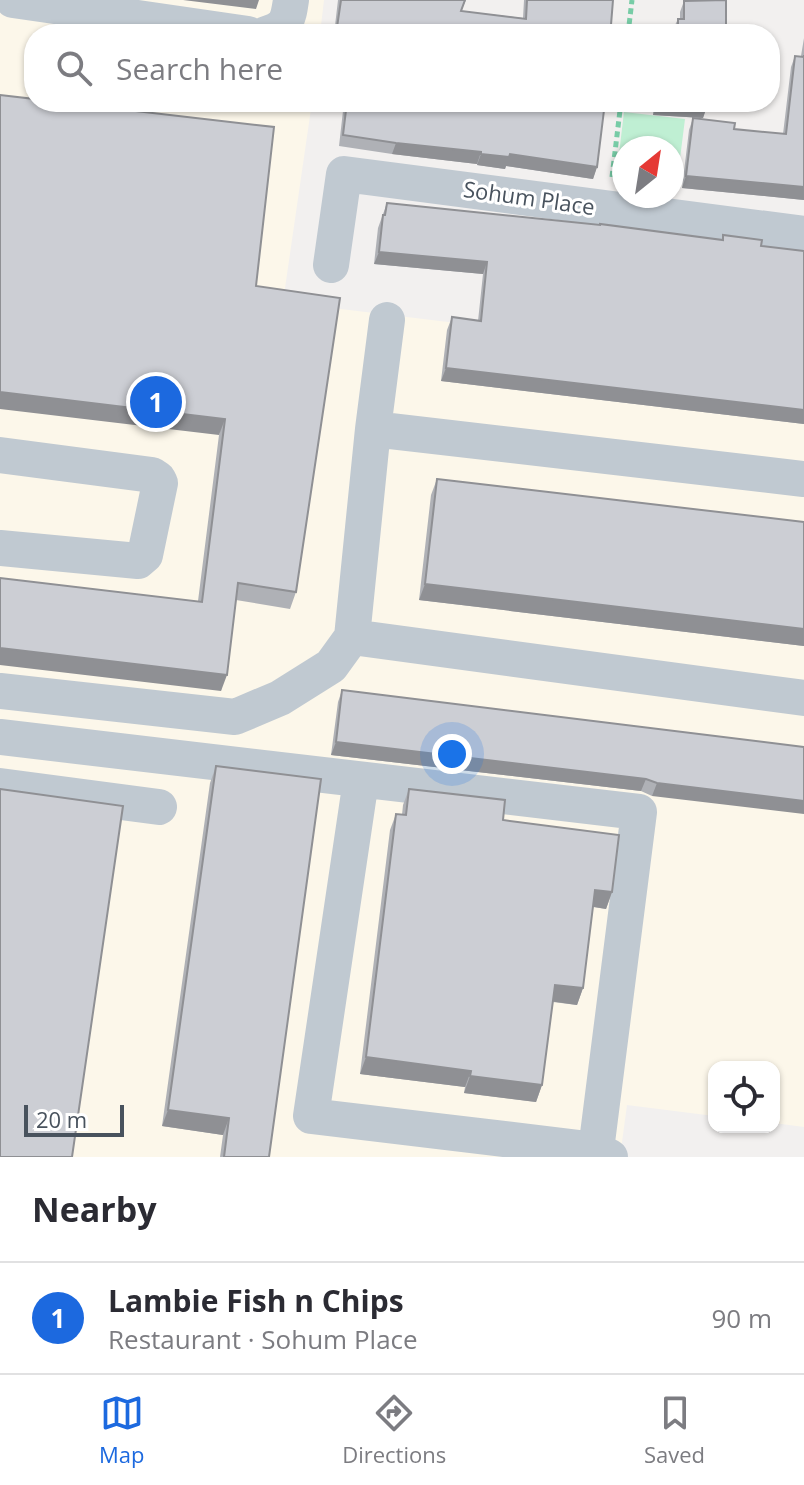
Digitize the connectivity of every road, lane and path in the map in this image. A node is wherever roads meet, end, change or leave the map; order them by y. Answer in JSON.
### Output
{"nodes":[{"id":1,"x":13,"y":0,"type":"edge"},
{"id":2,"x":291,"y":0,"type":"edge"},
{"id":3,"x":632,"y":0,"type":"edge"},
{"id":4,"x":179,"y":24,"type":"edge"},
{"id":5,"x":283,"y":24,"type":"edge"},
{"id":6,"x":629,"y":24,"type":"edge"},
{"id":7,"x":620,"y":112,"type":"edge"},
{"id":8,"x":608,"y":209,"type":"junction"},
{"id":9,"x":804,"y":234,"type":"edge"},
{"id":10,"x":331,"y":265,"type":"dead end"},
{"id":11,"x":387,"y":320,"type":"dead end"},
{"id":12,"x":373,"y":429,"type":"junction"},
{"id":13,"x":0,"y":455,"type":"edge"},
{"id":14,"x":804,"y":479,"type":"edge"},
{"id":15,"x":0,"y":548,"type":"edge"},
{"id":16,"x":352,"y":637,"type":"junction"},
{"id":17,"x":0,"y":691,"type":"edge"},
{"id":18,"x":804,"y":698,"type":"edge"},
{"id":19,"x":0,"y":737,"type":"edge"},
{"id":20,"x":361,"y":780,"type":"junction"},
{"id":21,"x":0,"y":786,"type":"edge"},
{"id":22,"x":159,"y":807,"type":"dead end"},
{"id":23,"x":603,"y":1154,"type":"edge"}],
"edges":[{"from":1,"to":4,"type":"street"},
{"from":2,"to":5,"type":"street"},
{"from":3,"to":6,"type":"path"},
{"from":7,"to":8,"type":"path"},
{"from":8,"to":9,"type":"street","name":"Sohum Place"},
{"from":8,"to":10,"type":"street","name":"Sohum Place"},
{"from":11,"to":12,"type":"street"},
{"from":12,"to":14,"type":"street"},
{"from":12,"to":16,"type":"street"},
{"from":13,"to":15,"type":"street"},
{"from":16,"to":17,"type":"street"},
{"from":16,"to":18,"type":"street"},
{"from":19,"to":20,"type":"street"},
{"from":20,"to":23,"type":"street"},
{"from":20,"to":23,"type":"street"},
{"from":21,"to":22,"type":"street"}]}
